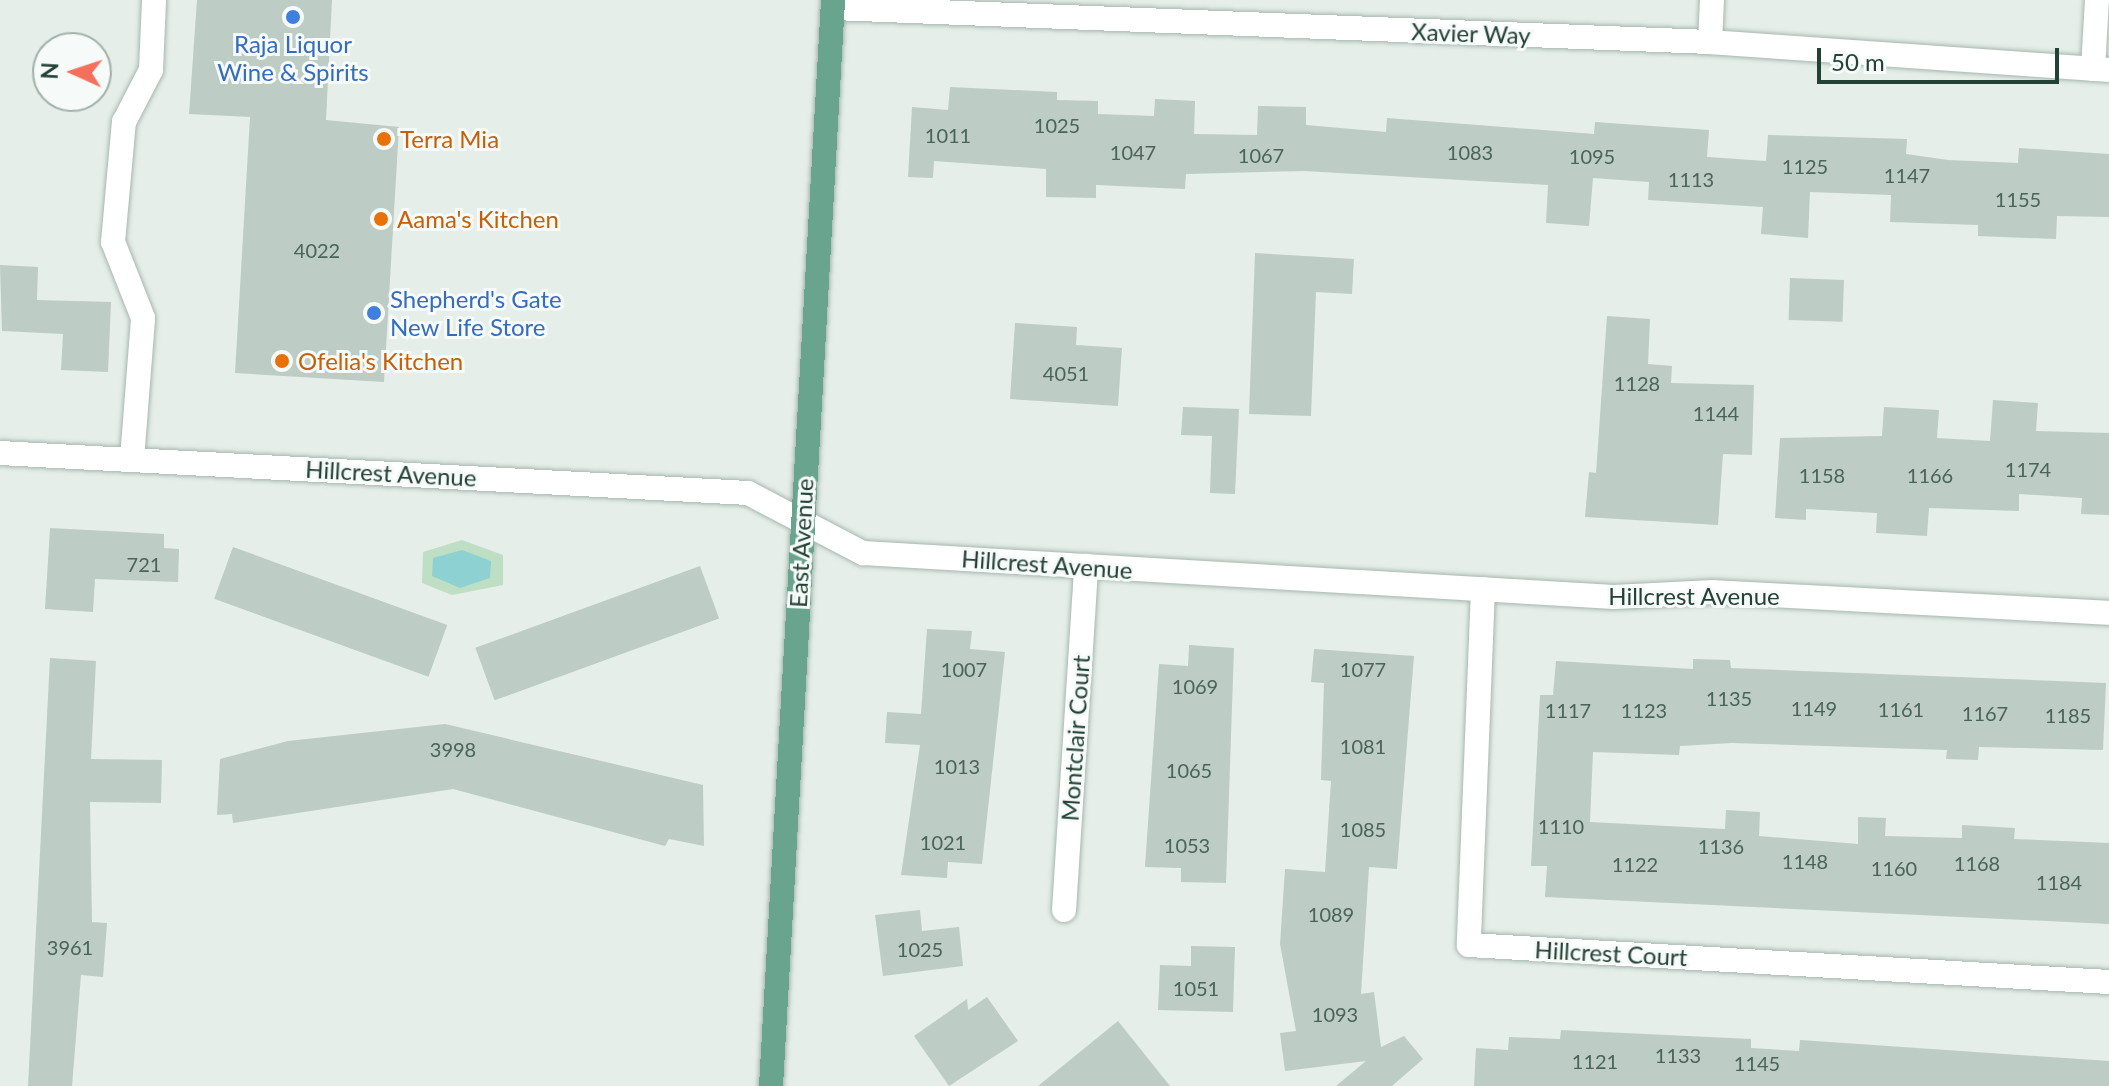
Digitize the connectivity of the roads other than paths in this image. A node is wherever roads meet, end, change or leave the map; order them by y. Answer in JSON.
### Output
{"nodes":[{"id":1,"x":154,"y":0,"type":"edge"},
{"id":2,"x":1712,"y":0,"type":"edge"},
{"id":3,"x":2097,"y":0,"type":"edge"},
{"id":4,"x":833,"y":4,"type":"edge"},
{"id":5,"x":1103,"y":9,"type":"edge"},
{"id":6,"x":1710,"y":42,"type":"junction"},
{"id":7,"x":2101,"y":70,"type":"edge"},
{"id":8,"x":0,"y":453,"type":"edge"},
{"id":9,"x":132,"y":459,"type":"junction"},
{"id":10,"x":801,"y":516,"type":"junction"},
{"id":11,"x":1086,"y":566,"type":"junction"},
{"id":12,"x":1483,"y":589,"type":"junction"},
{"id":13,"x":2109,"y":613,"type":"edge"},
{"id":14,"x":1064,"y":910,"type":"dead end"},
{"id":15,"x":2109,"y":982,"type":"edge"},
{"id":16,"x":771,"y":1086,"type":"edge"}],
"edges":[{"from":1,"to":9,"type":"street"},
{"from":2,"to":6,"type":"street"},
{"from":3,"to":7,"type":"street"},
{"from":4,"to":5,"type":"street","name":"Xavier Way"},
{"from":4,"to":10,"type":"main road","name":"East Avenue"},
{"from":5,"to":6,"type":"street","name":"Xavier Way"},
{"from":6,"to":7,"type":"street","name":"Xavier Way"},
{"from":8,"to":9,"type":"street","name":"Hillcrest Avenue"},
{"from":9,"to":10,"type":"street","name":"Hillcrest Avenue"},
{"from":10,"to":11,"type":"street","name":"Hillcrest Avenue"},
{"from":10,"to":16,"type":"main road","name":"East Avenue"},
{"from":11,"to":12,"type":"street","name":"Hillcrest Avenue"},
{"from":11,"to":14,"type":"street","name":"Montclair Court"},
{"from":12,"to":13,"type":"street","name":"Hillcrest Avenue"},
{"from":12,"to":15,"type":"street","name":"Hillcrest Court"}]}
